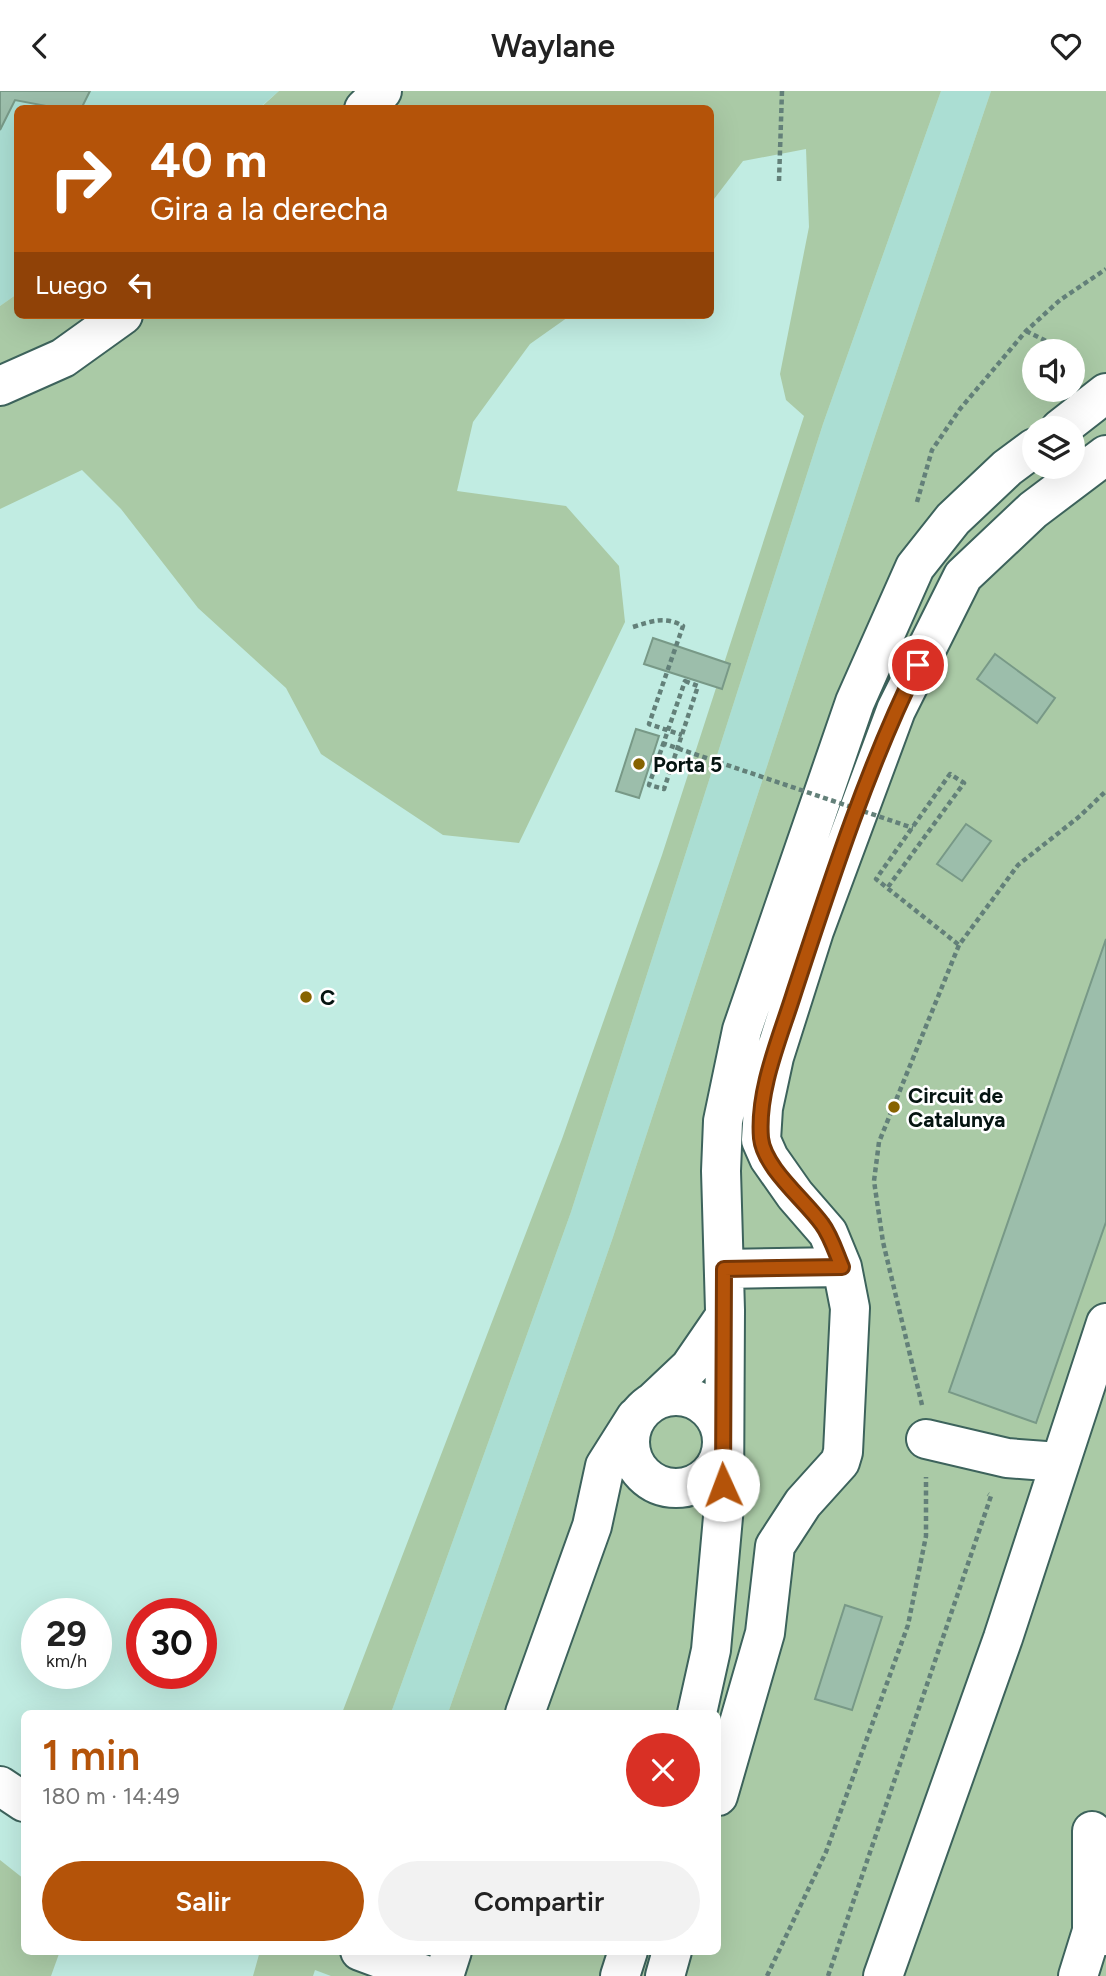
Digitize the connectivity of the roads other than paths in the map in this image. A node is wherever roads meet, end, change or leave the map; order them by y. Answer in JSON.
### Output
{"nodes":[{"id":1,"x":382,"y":91,"type":"edge"},
{"id":2,"x":368,"y":105,"type":"edge"},
{"id":3,"x":117,"y":319,"type":"edge"},
{"id":4,"x":0,"y":386,"type":"edge"},
{"id":5,"x":1106,"y":393,"type":"edge"},
{"id":6,"x":1077,"y":416,"type":"edge"},
{"id":7,"x":1106,"y":455,"type":"edge"},
{"id":8,"x":1022,"y":457,"type":"edge"},
{"id":9,"x":842,"y":1267,"type":"junction"},
{"id":10,"x":724,"y":1269,"type":"junction"},
{"id":11,"x":724,"y":1316,"type":"junction"},
{"id":12,"x":1106,"y":1323,"type":"edge"},
{"id":13,"x":645,"y":1409,"type":"junction"},
{"id":14,"x":926,"y":1439,"type":"road end"},
{"id":15,"x":722,"y":1443,"type":"junction"},
{"id":16,"x":1059,"y":1462,"type":"junction"},
{"id":17,"x":662,"y":1486,"type":"junction"},
{"id":18,"x":592,"y":1526,"type":"junction"},
{"id":19,"x":526,"y":1710,"type":"edge"},
{"id":20,"x":698,"y":1710,"type":"edge"},
{"id":21,"x":0,"y":1786,"type":"edge"},
{"id":22,"x":721,"y":1786,"type":"edge"},
{"id":23,"x":21,"y":1800,"type":"edge"},
{"id":24,"x":1092,"y":1831,"type":"dead end"},
{"id":25,"x":1099,"y":1934,"type":"edge"},
{"id":26,"x":371,"y":1955,"type":"edge"},
{"id":27,"x":451,"y":1955,"type":"edge"},
{"id":28,"x":627,"y":1955,"type":"edge"},
{"id":29,"x":671,"y":1955,"type":"edge"},
{"id":30,"x":428,"y":1976,"type":"edge"},
{"id":31,"x":444,"y":1976,"type":"edge"},
{"id":32,"x":621,"y":1976,"type":"edge"},
{"id":33,"x":665,"y":1976,"type":"edge"},
{"id":34,"x":883,"y":1976,"type":"edge"},
{"id":35,"x":1078,"y":1976,"type":"edge"}],
"edges":[{"from":1,"to":2,"type":"street"},
{"from":3,"to":4,"type":"street"},
{"from":5,"to":6,"type":"street"},
{"from":7,"to":9,"type":"street"},
{"from":8,"to":10,"type":"street"},
{"from":9,"to":10,"type":"street"},
{"from":9,"to":22,"type":"street"},
{"from":10,"to":11,"type":"street"},
{"from":11,"to":13,"type":"street"},
{"from":11,"to":15,"type":"street"},
{"from":12,"to":16,"type":"street"},
{"from":13,"to":15,"type":"street"},
{"from":13,"to":17,"type":"street"},
{"from":13,"to":18,"type":"street"},
{"from":14,"to":16,"type":"street"},
{"from":15,"to":17,"type":"street"},
{"from":15,"to":20,"type":"street"},
{"from":16,"to":34,"type":"street"},
{"from":17,"to":18,"type":"street"},
{"from":18,"to":19,"type":"street"},
{"from":21,"to":23,"type":"street"},
{"from":24,"to":25,"type":"street"},
{"from":25,"to":35,"type":"street"},
{"from":26,"to":30,"type":"street"},
{"from":27,"to":31,"type":"street"},
{"from":28,"to":32,"type":"street"},
{"from":29,"to":33,"type":"street"}]}
